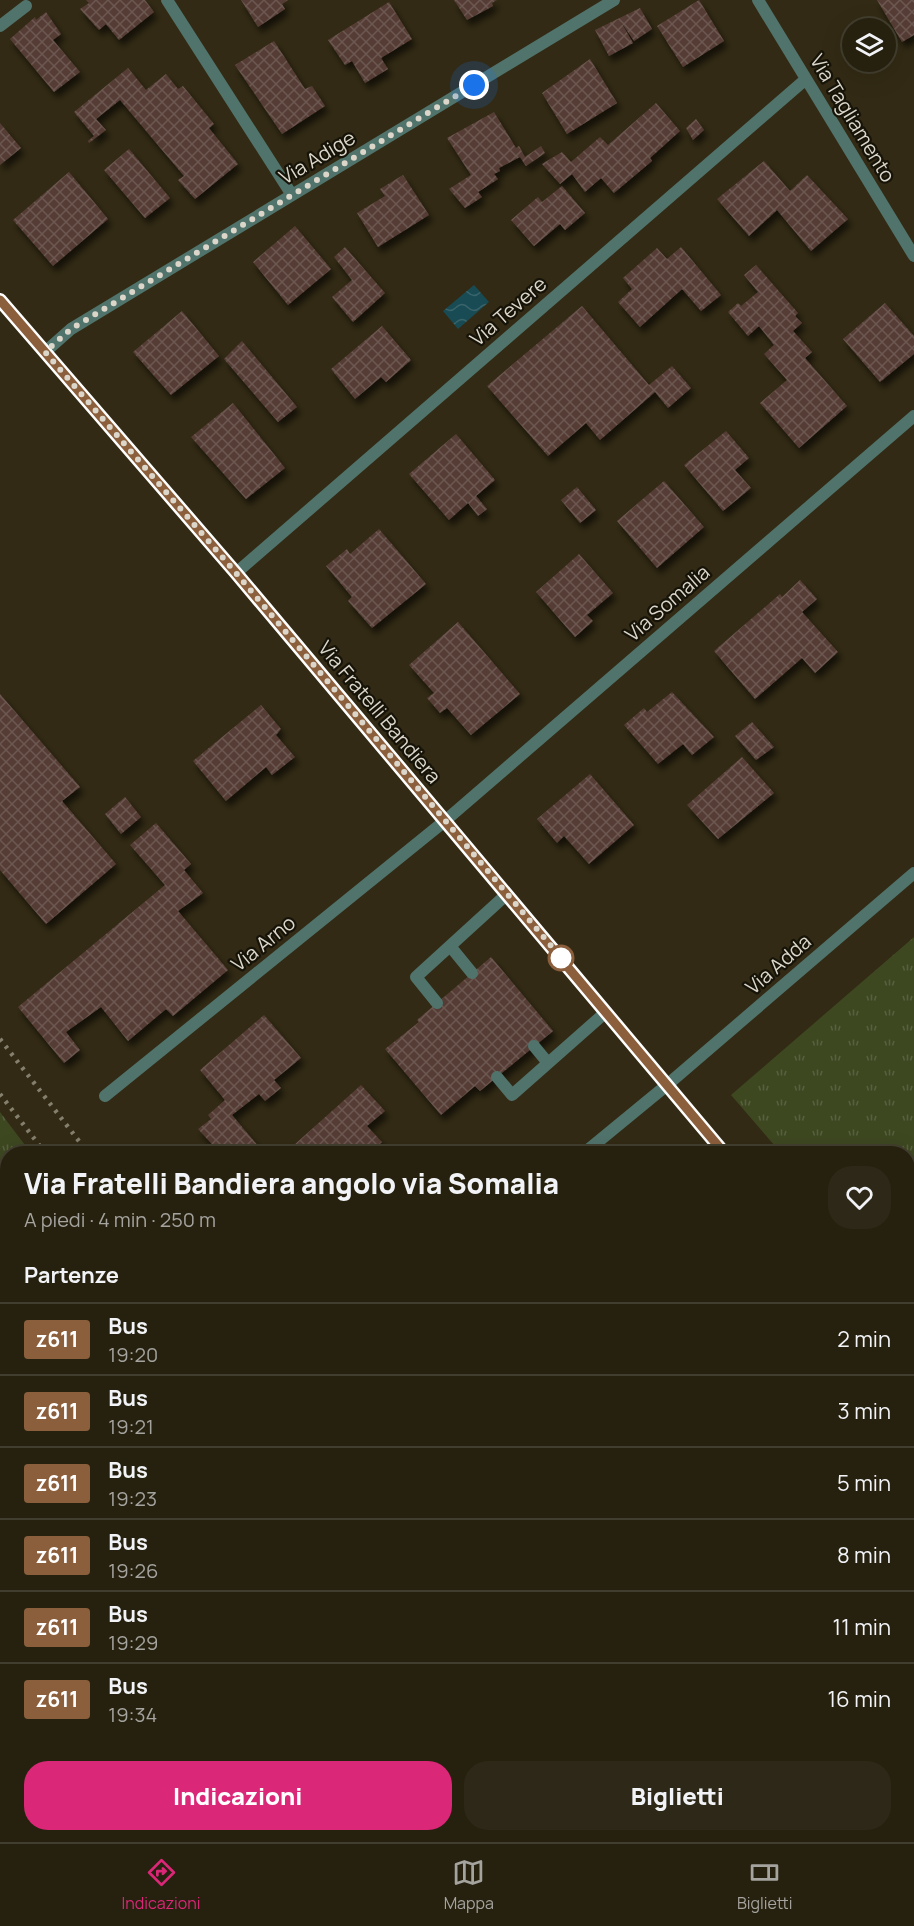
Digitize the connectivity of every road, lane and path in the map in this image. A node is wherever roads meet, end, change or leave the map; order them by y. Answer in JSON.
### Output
{"nodes":[{"id":1,"x":166,"y":0,"type":"edge"},
{"id":2,"x":588,"y":0,"type":"edge"},
{"id":3,"x":614,"y":0,"type":"edge"},
{"id":4,"x":758,"y":0,"type":"edge"},
{"id":5,"x":26,"y":6,"type":"dead end"},
{"id":6,"x":596,"y":11,"type":"junction"},
{"id":7,"x":0,"y":26,"type":"edge"},
{"id":8,"x":806,"y":79,"type":"junction"},
{"id":9,"x":292,"y":195,"type":"junction"},
{"id":10,"x":914,"y":256,"type":"edge"},
{"id":11,"x":0,"y":300,"type":"edge"},
{"id":12,"x":45,"y":352,"type":"junction"},
{"id":13,"x":914,"y":416,"type":"edge"},
{"id":14,"x":236,"y":573,"type":"junction"},
{"id":15,"x":446,"y":820,"type":"junction"},
{"id":16,"x":914,"y":873,"type":"edge"},
{"id":17,"x":507,"y":894,"type":"junction"},
{"id":18,"x":450,"y":946,"type":"junction"},
{"id":19,"x":472,"y":973,"type":"dead end"},
{"id":20,"x":437,"y":1003,"type":"dead end"},
{"id":21,"x":606,"y":1012,"type":"junction"},
{"id":22,"x":534,"y":1046,"type":"dead end"},
{"id":23,"x":548,"y":1063,"type":"junction"},
{"id":24,"x":497,"y":1077,"type":"dead end"},
{"id":25,"x":667,"y":1085,"type":"junction"},
{"id":26,"x":105,"y":1096,"type":"dead end"},
{"id":27,"x":593,"y":1146,"type":"edge"},
{"id":28,"x":718,"y":1146,"type":"edge"}],
"edges":[{"from":1,"to":9,"type":"street"},
{"from":2,"to":6,"type":"street"},
{"from":3,"to":6,"type":"street","name":"Via Adige"},
{"from":4,"to":8,"type":"street","name":"Via Tagliamento"},
{"from":5,"to":7,"type":"street"},
{"from":6,"to":9,"type":"street","name":"Via Adige"},
{"from":8,"to":10,"type":"street","name":"Via Tagliamento"},
{"from":8,"to":14,"type":"street","name":"Via Tevere"},
{"from":9,"to":12,"type":"street","name":"Via Adige"},
{"from":11,"to":12,"type":"street","name":"Via Fratelli Bandiera"},
{"from":12,"to":14,"type":"street","name":"Via Fratelli Bandiera"},
{"from":13,"to":15,"type":"street","name":"Via Somalia"},
{"from":14,"to":15,"type":"street","name":"Via Fratelli Bandiera"},
{"from":15,"to":17,"type":"street","name":"Via Fratelli Bandiera"},
{"from":15,"to":26,"type":"street","name":"Via Arno"},
{"from":16,"to":25,"type":"street","name":"Via Adda"},
{"from":17,"to":18,"type":"street"},
{"from":17,"to":21,"type":"street","name":"Via Fratelli Bandiera"},
{"from":18,"to":19,"type":"street"},
{"from":18,"to":20,"type":"street"},
{"from":21,"to":23,"type":"street"},
{"from":21,"to":25,"type":"street","name":"Via Fratelli Bandiera"},
{"from":22,"to":23,"type":"street"},
{"from":23,"to":24,"type":"street"},
{"from":25,"to":27,"type":"street","name":"Via Adda"},
{"from":25,"to":28,"type":"street","name":"Via Fratelli Bandiera"}]}
